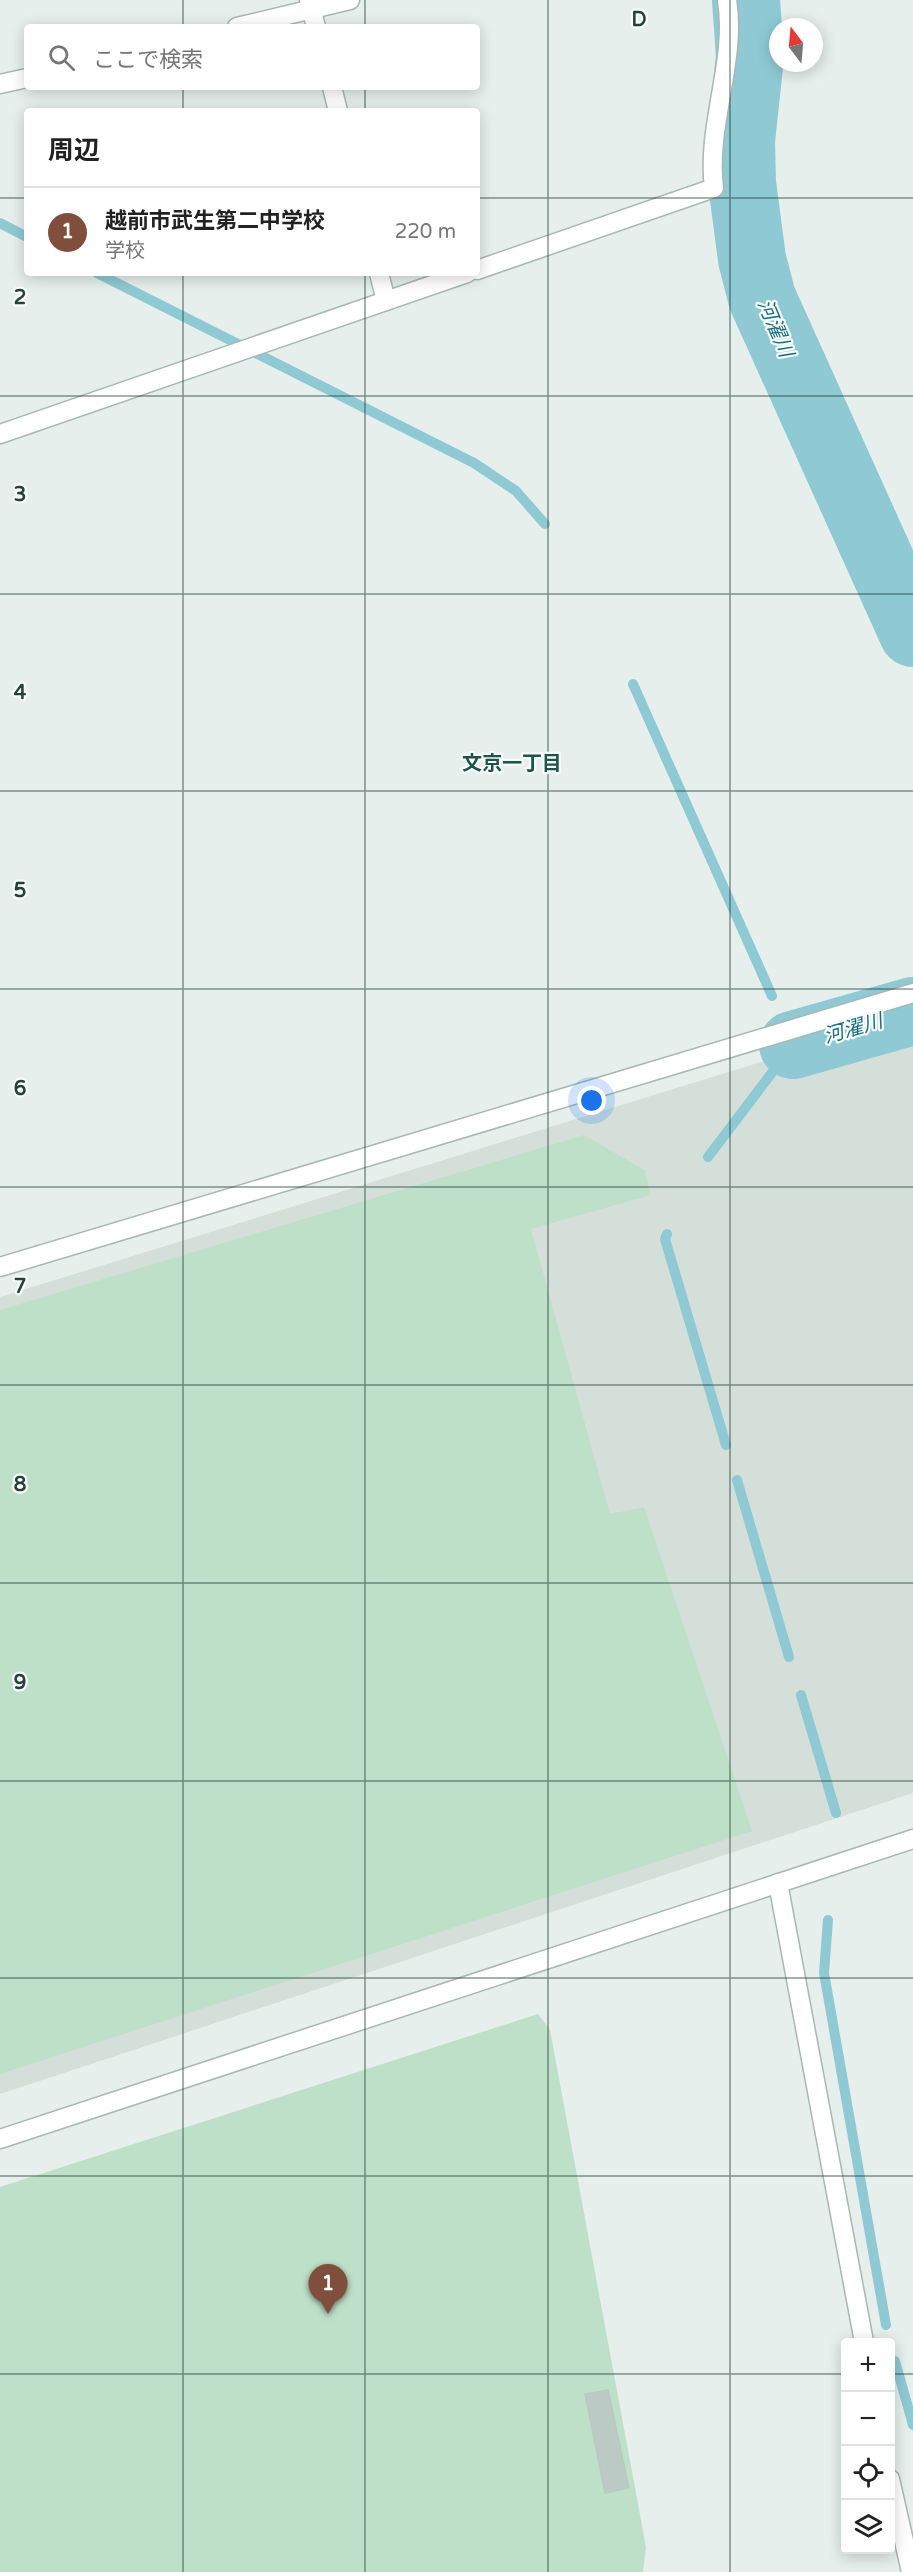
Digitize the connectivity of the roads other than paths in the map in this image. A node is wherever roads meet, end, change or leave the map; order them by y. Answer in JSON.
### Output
{"nodes":[{"id":1,"x":350,"y":0,"type":"edge"},
{"id":2,"x":727,"y":0,"type":"edge"},
{"id":3,"x":311,"y":4,"type":"edge"},
{"id":4,"x":247,"y":24,"type":"edge"},
{"id":5,"x":315,"y":24,"type":"edge"},
{"id":6,"x":24,"y":79,"type":"edge"},
{"id":7,"x":0,"y":84,"type":"edge"},
{"id":8,"x":333,"y":90,"type":"edge"},
{"id":9,"x":337,"y":108,"type":"edge"},
{"id":10,"x":480,"y":269,"type":"edge"},
{"id":11,"x":380,"y":276,"type":"edge"},
{"id":12,"x":458,"y":276,"type":"edge"},
{"id":13,"x":386,"y":301,"type":"junction"},
{"id":14,"x":0,"y":434,"type":"edge"},
{"id":15,"x":913,"y":993,"type":"edge"},
{"id":16,"x":0,"y":1267,"type":"edge"},
{"id":17,"x":913,"y":1839,"type":"edge"},
{"id":18,"x":778,"y":1883,"type":"junction"},
{"id":19,"x":0,"y":2139,"type":"edge"},
{"id":20,"x":863,"y":2338,"type":"edge"},
{"id":21,"x":895,"y":2498,"type":"edge"},
{"id":22,"x":911,"y":2572,"type":"edge"}],
"edges":[{"from":1,"to":3,"type":"street"},
{"from":2,"to":10,"type":"street"},
{"from":3,"to":4,"type":"street"},
{"from":3,"to":5,"type":"street"},
{"from":6,"to":7,"type":"street"},
{"from":8,"to":9,"type":"street"},
{"from":11,"to":13,"type":"street"},
{"from":12,"to":13,"type":"street"},
{"from":13,"to":14,"type":"street"},
{"from":15,"to":16,"type":"street"},
{"from":17,"to":18,"type":"street"},
{"from":18,"to":19,"type":"street"},
{"from":18,"to":20,"type":"street"},
{"from":21,"to":22,"type":"street"}]}
